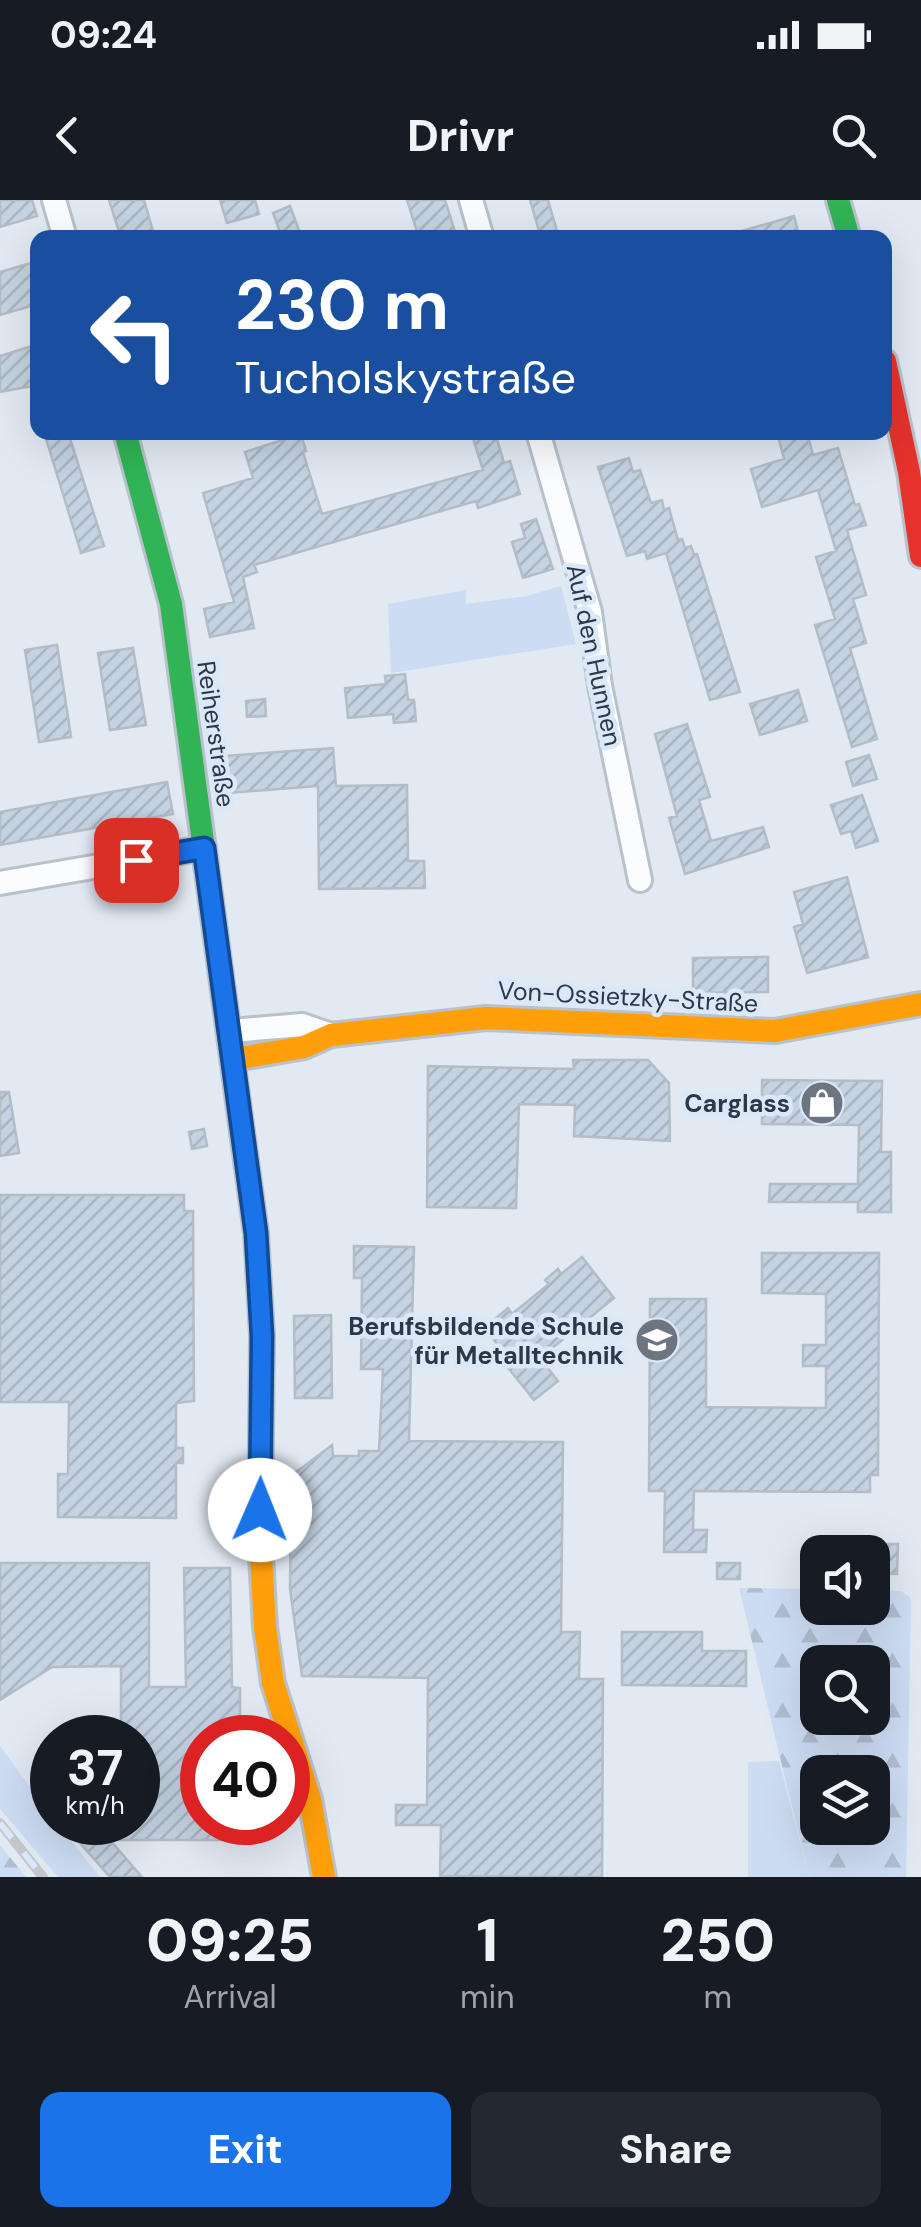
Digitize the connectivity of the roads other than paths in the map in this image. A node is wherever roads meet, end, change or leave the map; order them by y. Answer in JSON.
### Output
{"nodes":[{"id":1,"x":54,"y":200,"type":"edge"},
{"id":2,"x":471,"y":200,"type":"edge"},
{"id":3,"x":838,"y":200,"type":"edge"},
{"id":4,"x":63,"y":230,"type":"edge"},
{"id":5,"x":480,"y":230,"type":"edge"},
{"id":6,"x":847,"y":230,"type":"edge"},
{"id":7,"x":892,"y":393,"type":"edge"},
{"id":8,"x":127,"y":440,"type":"edge"},
{"id":9,"x":540,"y":440,"type":"edge"},
{"id":10,"x":921,"y":556,"type":"edge"},
{"id":11,"x":204,"y":848,"type":"junction"},
{"id":12,"x":640,"y":880,"type":"dead end"},
{"id":13,"x":0,"y":883,"type":"edge"},
{"id":14,"x":921,"y":1004,"type":"edge"},
{"id":15,"x":231,"y":1032,"type":"junction"},
{"id":16,"x":331,"y":1035,"type":"junction"},
{"id":17,"x":234,"y":1058,"type":"junction"},
{"id":18,"x":324,"y":1877,"type":"edge"}],
"edges":[{"from":1,"to":4,"type":"street"},
{"from":2,"to":5,"type":"street"},
{"from":3,"to":6,"type":"street"},
{"from":7,"to":10,"type":"street"},
{"from":8,"to":11,"type":"street","name":"Reiherstraße"},
{"from":9,"to":12,"type":"street","name":"Auf den Hunnen"},
{"from":11,"to":13,"type":"street"},
{"from":11,"to":15,"type":"street","name":"Reiherstraße"},
{"from":14,"to":16,"type":"street","name":"Von-Ossietzky-Straße"},
{"from":15,"to":16,"type":"street","name":"Von-Ossietzky-Straße"},
{"from":15,"to":17,"type":"street","name":"Reiherstraße"},
{"from":16,"to":17,"type":"street","name":"Von-Ossietzky-Straße"},
{"from":17,"to":18,"type":"street","name":"Reiherstraße"}]}
